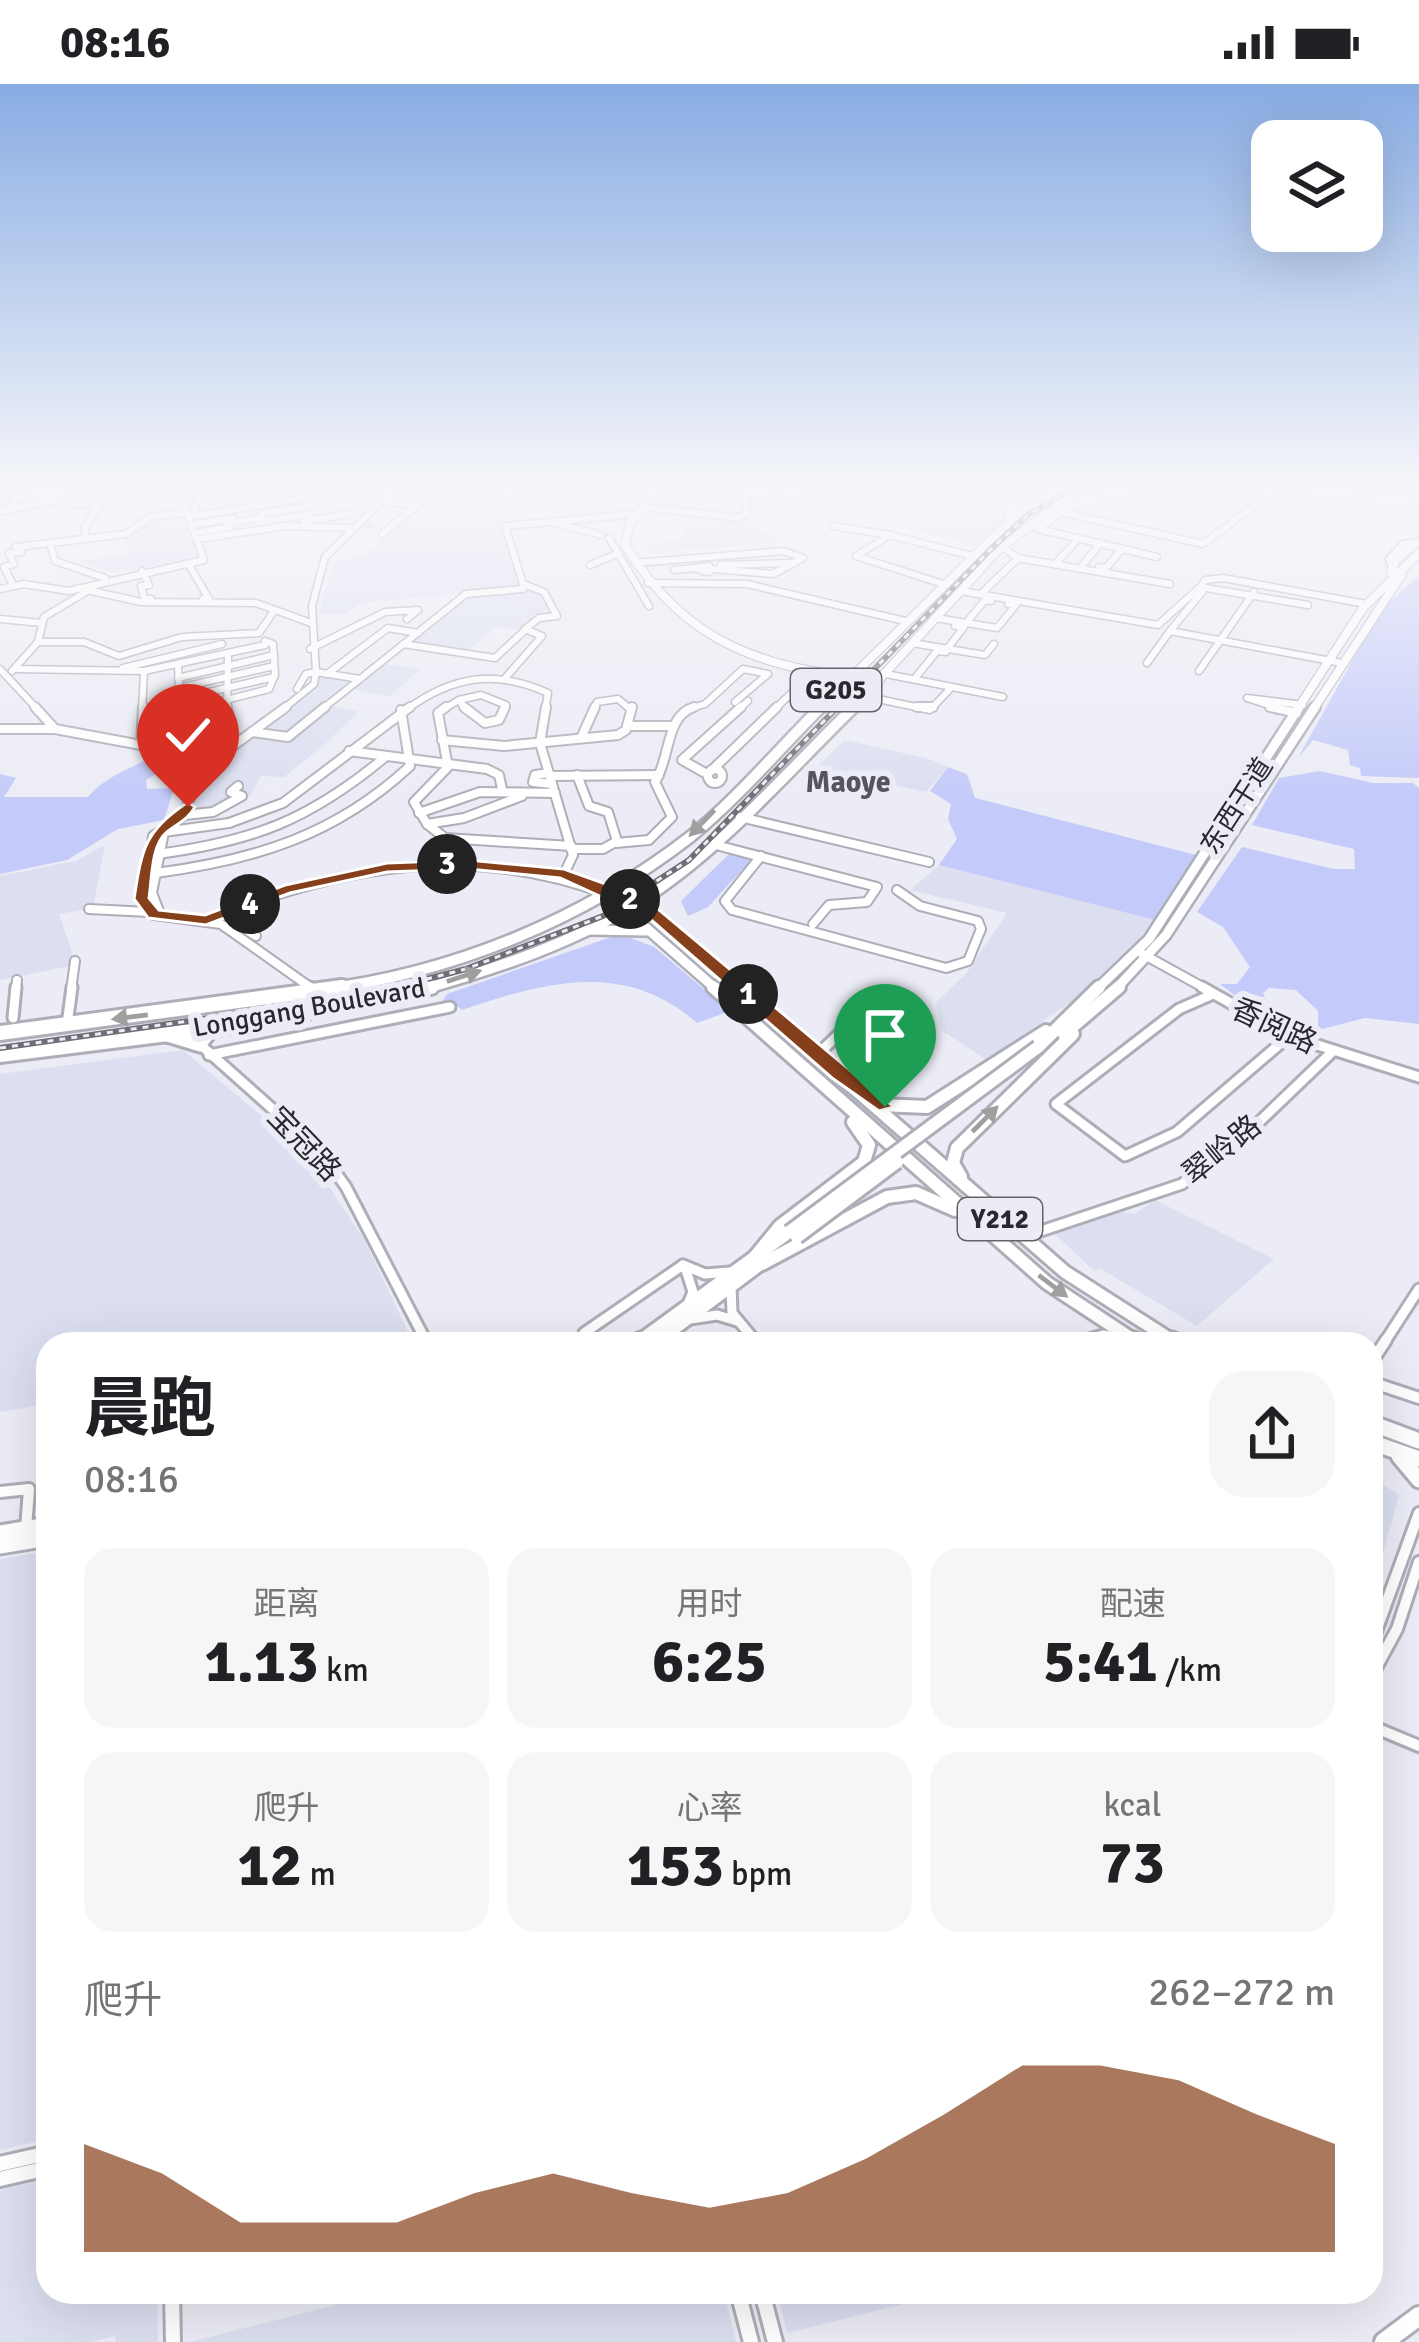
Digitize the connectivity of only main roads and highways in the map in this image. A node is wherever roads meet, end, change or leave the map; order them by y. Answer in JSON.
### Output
{"nodes":[{"id":1,"x":655,"y":591,"type":"edge"},
{"id":2,"x":936,"y":591,"type":"edge"},
{"id":3,"x":961,"y":591,"type":"edge"},
{"id":4,"x":1378,"y":591,"type":"edge"},
{"id":5,"x":1387,"y":591,"type":"edge"},
{"id":6,"x":1336,"y":662,"type":"junction"},
{"id":7,"x":848,"y":677,"type":"junction"},
{"id":8,"x":887,"y":677,"type":"junction"},
{"id":9,"x":660,"y":887,"type":"junction"},
{"id":10,"x":609,"y":895,"type":"junction"},
{"id":11,"x":639,"y":901,"type":"junction"},
{"id":12,"x":625,"y":910,"type":"junction"},
{"id":13,"x":667,"y":923,"type":"junction"},
{"id":14,"x":582,"y":931,"type":"junction"},
{"id":15,"x":650,"y":932,"type":"junction"},
{"id":16,"x":1144,"y":954,"type":"junction"},
{"id":17,"x":729,"y":978,"type":"junction"},
{"id":18,"x":710,"y":985,"type":"junction"},
{"id":19,"x":1106,"y":994,"type":"junction"},
{"id":20,"x":0,"y":1033,"type":"edge"},
{"id":21,"x":0,"y":1055,"type":"edge"},
{"id":22,"x":838,"y":1074,"type":"junction"},
{"id":23,"x":817,"y":1081,"type":"junction"},
{"id":24,"x":989,"y":1210,"type":"junction"},
{"id":25,"x":974,"y":1220,"type":"junction"},
{"id":26,"x":757,"y":1261,"type":"junction"},
{"id":27,"x":685,"y":1314,"type":"junction"},
{"id":28,"x":655,"y":1332,"type":"edge"},
{"id":29,"x":665,"y":1332,"type":"edge"},
{"id":30,"x":1121,"y":1332,"type":"edge"},
{"id":31,"x":1159,"y":1332,"type":"edge"},
{"id":32,"x":1383,"y":1428,"type":"edge"},
{"id":33,"x":1419,"y":1441,"type":"edge"},
{"id":34,"x":1383,"y":1446,"type":"edge"},
{"id":35,"x":1383,"y":1449,"type":"edge"},
{"id":36,"x":1419,"y":1459,"type":"edge"},
{"id":37,"x":1419,"y":1480,"type":"edge"},
{"id":38,"x":36,"y":1528,"type":"edge"},
{"id":39,"x":0,"y":1534,"type":"edge"},
{"id":40,"x":36,"y":1540,"type":"edge"},
{"id":41,"x":0,"y":1546,"type":"edge"},
{"id":42,"x":1419,"y":2316,"type":"edge"},
{"id":43,"x":1384,"y":2342,"type":"edge"}],
"edges":[{"from":1,"to":7,"type":"main road"},
{"from":2,"to":7,"type":"highway","name":"Longgang Boulevard","number":"G205"},
{"from":3,"to":8,"type":"highway","name":"Longgang Boulevard","number":"G205"},
{"from":4,"to":6,"type":"main road","name":"东西干道"},
{"from":5,"to":6,"type":"main road","name":"东西干道"},
{"from":6,"to":16,"type":"main road","name":"东西干道"},
{"from":6,"to":16,"type":"main road","name":"东西干道"},
{"from":7,"to":8,"type":"main road"},
{"from":7,"to":10,"type":"highway","name":"Longgang Boulevard","number":"G205","one_way":true},
{"from":8,"to":9,"type":"highway","name":"Longgang Boulevard","number":"G205"},
{"from":9,"to":11,"type":"highway","name":"Longgang Boulevard","number":"G205"},
{"from":9,"to":13,"type":"main road"},
{"from":10,"to":11,"type":"main road","number":"Y212"},
{"from":10,"to":12,"type":"main road","number":"Y212"},
{"from":10,"to":20,"type":"highway","name":"Longgang Boulevard","number":"G205","one_way":true},
{"from":11,"to":12,"type":"highway","name":"Longgang Boulevard","number":"G205"},
{"from":11,"to":13,"type":"main road","number":"Y212"},
{"from":12,"to":14,"type":"highway","name":"Longgang Boulevard","number":"G205"},
{"from":12,"to":15,"type":"main road","number":"Y212"},
{"from":13,"to":17,"type":"main road","number":"Y212"},
{"from":14,"to":15,"type":"main road"},
{"from":21,"to":14,"type":"highway","name":"Longgang Boulevard","number":"G205","one_way":true},
{"from":15,"to":18,"type":"main road","number":"Y212"},
{"from":16,"to":19,"type":"main road","name":"东西干道"},
{"from":17,"to":18,"type":"main road"},
{"from":17,"to":22,"type":"main road","number":"Y212"},
{"from":18,"to":23,"type":"main road","number":"Y212"},
{"from":19,"to":22,"type":"main road"},
{"from":24,"to":19,"type":"main road","one_way":true},
{"from":19,"to":26,"type":"main road","name":"东西干道","bridge":true},
{"from":22,"to":24,"type":"main road","number":"Y212"},
{"from":23,"to":25,"type":"main road","number":"Y212"},
{"from":23,"to":26,"type":"main road"},
{"from":24,"to":31,"type":"main road","number":"Y212"},
{"from":25,"to":26,"type":"main road"},
{"from":25,"to":30,"type":"main road","number":"Y212","one_way":true},
{"from":26,"to":27,"type":"main road"},
{"from":27,"to":28,"type":"main road"},
{"from":27,"to":29,"type":"main road"},
{"from":32,"to":33,"type":"main road"},
{"from":34,"to":36,"type":"main road"},
{"from":35,"to":37,"type":"main road"},
{"from":38,"to":39,"type":"main road"},
{"from":40,"to":41,"type":"main road"},
{"from":42,"to":43,"type":"main road"}]}
